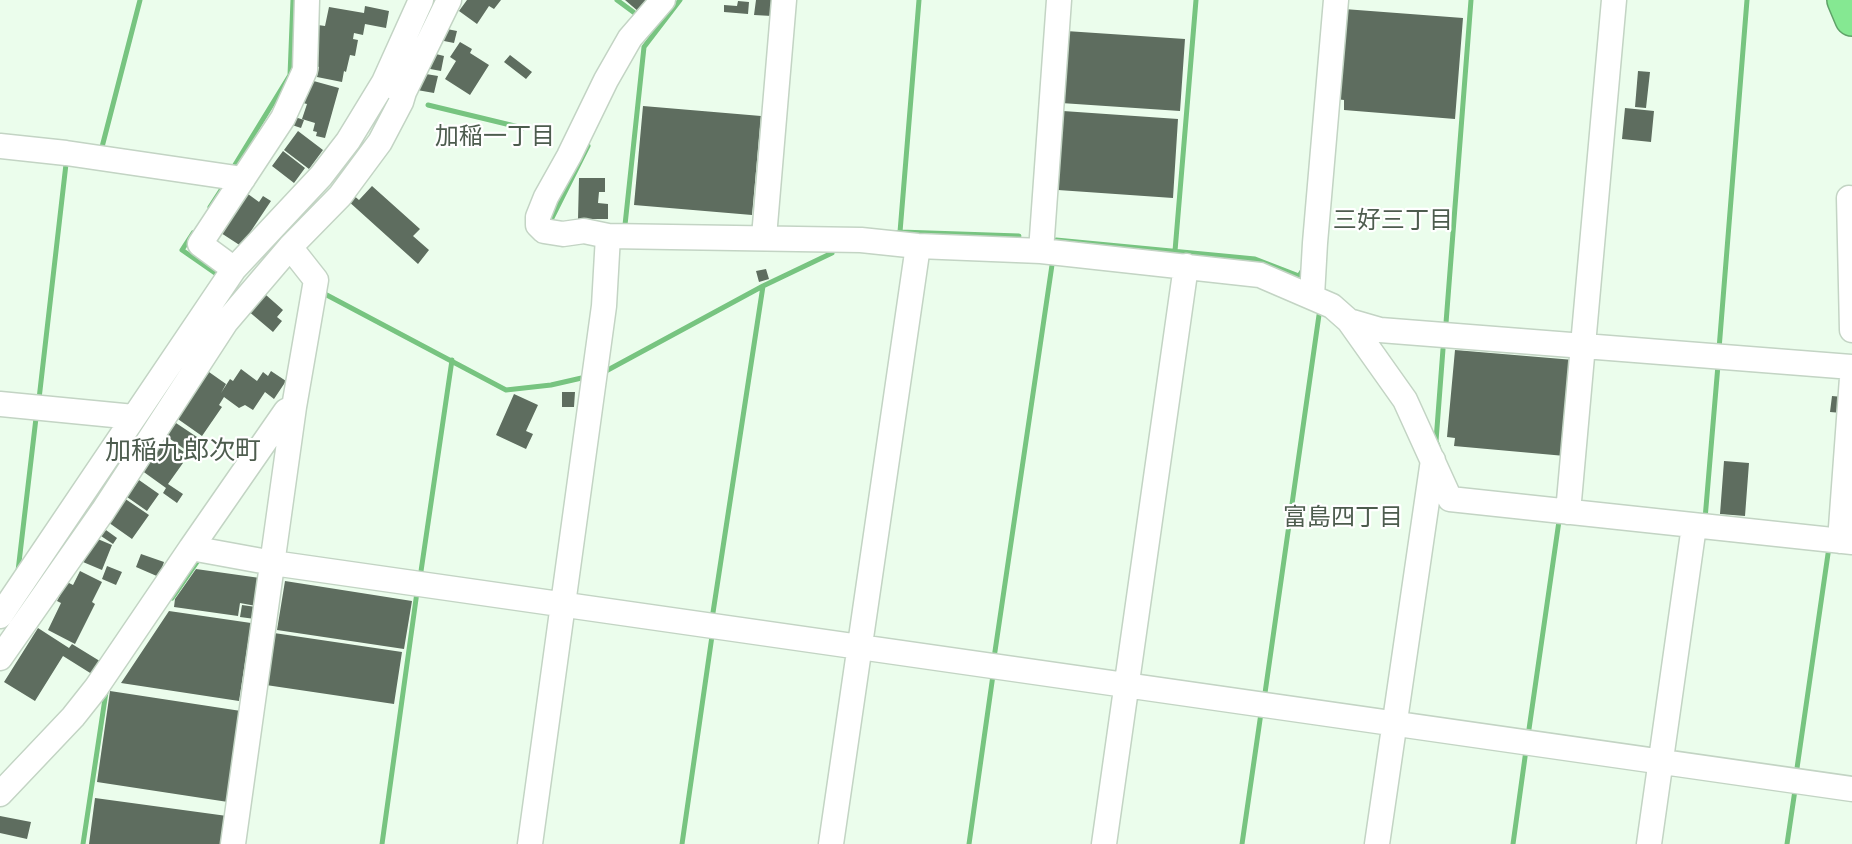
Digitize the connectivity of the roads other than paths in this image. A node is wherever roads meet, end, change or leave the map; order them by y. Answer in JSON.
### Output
{"nodes":[{"id":1,"x":307,"y":0,"type":"edge"},
{"id":2,"x":421,"y":0,"type":"edge"},
{"id":3,"x":449,"y":0,"type":"edge"},
{"id":4,"x":663,"y":0,"type":"edge"},
{"id":5,"x":784,"y":0,"type":"edge"},
{"id":6,"x":1059,"y":0,"type":"edge"},
{"id":7,"x":1336,"y":0,"type":"edge"},
{"id":8,"x":1614,"y":0,"type":"edge"},
{"id":9,"x":1844,"y":0,"type":"edge"},
{"id":10,"x":1852,"y":19,"type":"edge"},
{"id":11,"x":395,"y":87,"type":"junction"},
{"id":12,"x":0,"y":146,"type":"edge"},
{"id":13,"x":243,"y":179,"type":"junction"},
{"id":14,"x":1849,"y":198,"type":"dead end"},
{"id":15,"x":608,"y":236,"type":"junction"},
{"id":16,"x":764,"y":237,"type":"junction"},
{"id":17,"x":918,"y":246,"type":"junction"},
{"id":18,"x":290,"y":247,"type":"junction"},
{"id":19,"x":1041,"y":251,"type":"junction"},
{"id":20,"x":1186,"y":266,"type":"junction"},
{"id":21,"x":234,"y":269,"type":"junction"},
{"id":22,"x":1312,"y":296,"type":"junction"},
{"id":23,"x":1349,"y":321,"type":"junction"},
{"id":24,"x":1852,"y":330,"type":"edge"},
{"id":25,"x":1583,"y":346,"type":"junction"},
{"id":26,"x":1852,"y":367,"type":"edge"},
{"id":27,"x":1852,"y":378,"type":"edge"},
{"id":28,"x":0,"y":404,"type":"edge"},
{"id":29,"x":294,"y":407,"type":"junction"},
{"id":30,"x":134,"y":417,"type":"junction"},
{"id":31,"x":1433,"y":460,"type":"junction"},
{"id":32,"x":1568,"y":512,"type":"junction"},
{"id":33,"x":1694,"y":526,"type":"junction"},
{"id":34,"x":1846,"y":541,"type":"edge"},
{"id":35,"x":191,"y":548,"type":"junction"},
{"id":36,"x":273,"y":563,"type":"junction"},
{"id":37,"x":564,"y":604,"type":"junction"},
{"id":38,"x":0,"y":616,"type":"edge"},
{"id":39,"x":859,"y":646,"type":"junction"},
{"id":40,"x":0,"y":658,"type":"edge"},
{"id":41,"x":1127,"y":685,"type":"junction"},
{"id":42,"x":1394,"y":724,"type":"junction"},
{"id":43,"x":1661,"y":763,"type":"junction"},
{"id":44,"x":1852,"y":789,"type":"edge"},
{"id":45,"x":0,"y":794,"type":"edge"},
{"id":46,"x":233,"y":844,"type":"edge"},
{"id":47,"x":530,"y":844,"type":"edge"},
{"id":48,"x":831,"y":844,"type":"edge"},
{"id":49,"x":1104,"y":844,"type":"edge"},
{"id":50,"x":1377,"y":844,"type":"edge"},
{"id":51,"x":1649,"y":844,"type":"edge"}],
"edges":[{"from":1,"to":13,"type":"street"},
{"from":2,"to":11,"type":"street"},
{"from":3,"to":11,"type":"street"},
{"from":4,"to":15,"type":"street"},
{"from":5,"to":16,"type":"street"},
{"from":6,"to":19,"type":"street"},
{"from":7,"to":22,"type":"street"},
{"from":8,"to":25,"type":"street"},
{"from":9,"to":10,"type":"highway"},
{"from":11,"to":18,"type":"street"},
{"from":11,"to":21,"type":"street"},
{"from":12,"to":13,"type":"street"},
{"from":13,"to":21,"type":"street"},
{"from":14,"to":24,"type":"street"},
{"from":15,"to":16,"type":"street"},
{"from":15,"to":37,"type":"street"},
{"from":16,"to":17,"type":"street"},
{"from":17,"to":19,"type":"street"},
{"from":17,"to":39,"type":"street"},
{"from":18,"to":29,"type":"street"},
{"from":18,"to":40,"type":"street"},
{"from":19,"to":20,"type":"street"},
{"from":20,"to":22,"type":"street"},
{"from":20,"to":41,"type":"street"},
{"from":21,"to":30,"type":"street"},
{"from":22,"to":23,"type":"street"},
{"from":23,"to":25,"type":"street"},
{"from":23,"to":31,"type":"street"},
{"from":25,"to":26,"type":"street"},
{"from":25,"to":32,"type":"street"},
{"from":27,"to":34,"type":"street"},
{"from":28,"to":30,"type":"street"},
{"from":29,"to":35,"type":"street"},
{"from":29,"to":36,"type":"street"},
{"from":30,"to":38,"type":"street"},
{"from":31,"to":32,"type":"street"},
{"from":31,"to":42,"type":"street"},
{"from":32,"to":33,"type":"street"},
{"from":33,"to":34,"type":"street"},
{"from":33,"to":43,"type":"street"},
{"from":35,"to":36,"type":"street"},
{"from":35,"to":45,"type":"street"},
{"from":36,"to":37,"type":"street"},
{"from":36,"to":46,"type":"street"},
{"from":37,"to":39,"type":"street"},
{"from":37,"to":47,"type":"street"},
{"from":39,"to":41,"type":"street"},
{"from":39,"to":48,"type":"street"},
{"from":41,"to":42,"type":"street"},
{"from":41,"to":49,"type":"street"},
{"from":42,"to":43,"type":"street"},
{"from":42,"to":50,"type":"street"},
{"from":43,"to":44,"type":"street"},
{"from":43,"to":51,"type":"street"}]}
